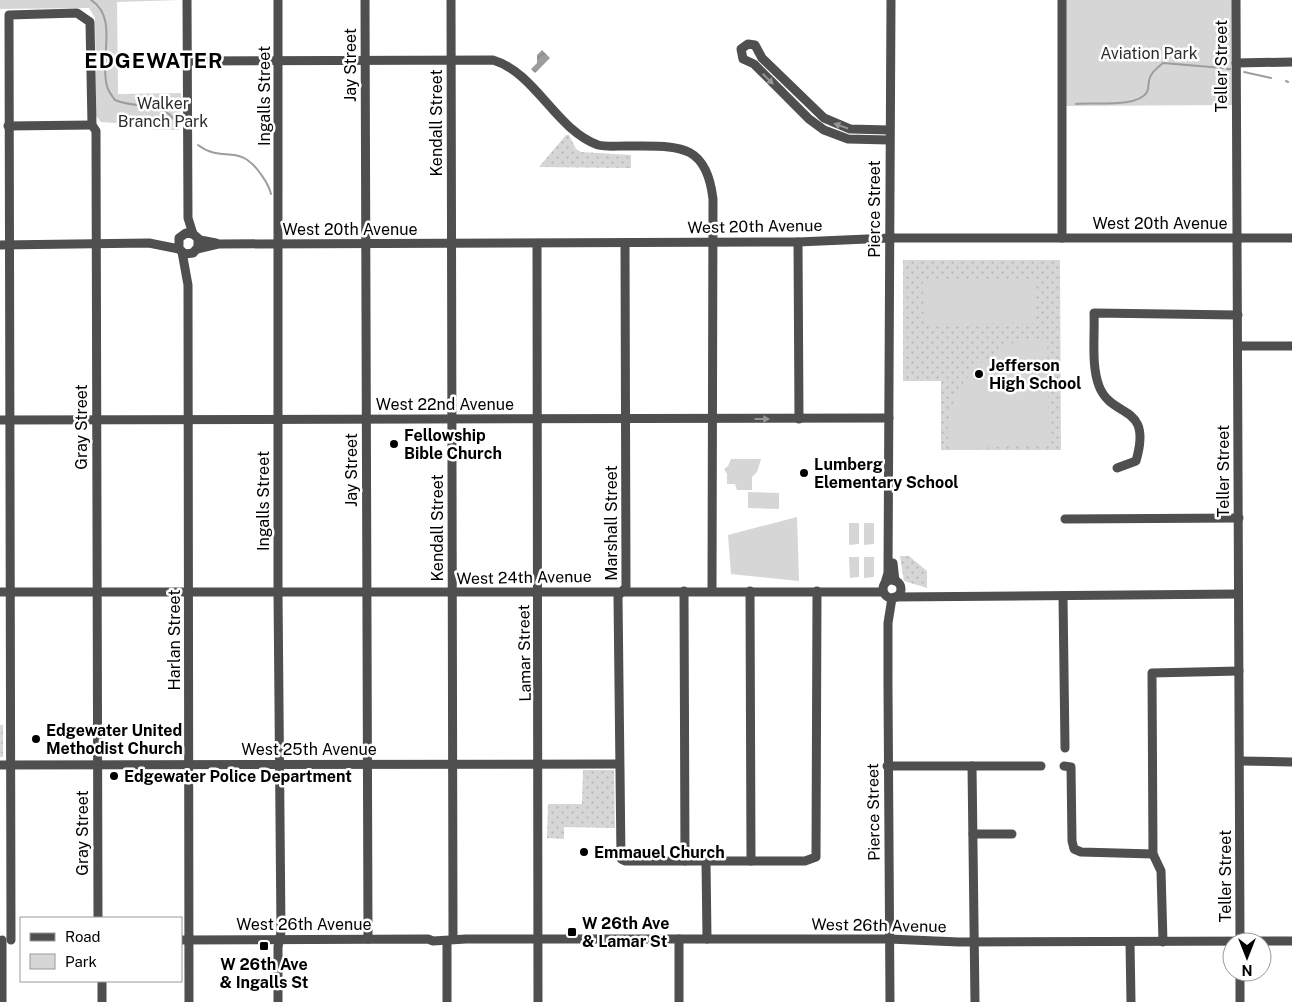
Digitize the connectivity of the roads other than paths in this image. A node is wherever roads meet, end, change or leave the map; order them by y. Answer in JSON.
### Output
{"nodes":[{"id":1,"x":187,"y":0,"type":"edge"},
{"id":2,"x":278,"y":0,"type":"edge"},
{"id":3,"x":365,"y":0,"type":"edge"},
{"id":4,"x":450,"y":0,"type":"edge"},
{"id":5,"x":891,"y":0,"type":"edge"},
{"id":6,"x":1062,"y":0,"type":"edge"},
{"id":7,"x":1236,"y":0,"type":"edge"},
{"id":8,"x":365,"y":60,"type":"junction"},
{"id":9,"x":187,"y":61,"type":"junction"},
{"id":10,"x":278,"y":61,"type":"junction"},
{"id":11,"x":451,"y":61,"type":"junction"},
{"id":12,"x":1292,"y":62,"type":"edge"},
{"id":13,"x":1236,"y":63,"type":"junction"},
{"id":14,"x":92,"y":125,"type":"junction"},
{"id":15,"x":8,"y":126,"type":"junction"},
{"id":16,"x":889,"y":130,"type":"junction"},
{"id":17,"x":890,"y":140,"type":"junction"},
{"id":18,"x":188,"y":218,"type":"junction"},
{"id":19,"x":180,"y":236,"type":"junction"},
{"id":20,"x":195,"y":236,"type":"junction"},
{"id":21,"x":890,"y":238,"type":"junction"},
{"id":22,"x":1062,"y":238,"type":"junction"},
{"id":23,"x":1292,"y":238,"type":"edge"},
{"id":24,"x":1238,"y":239,"type":"junction"},
{"id":25,"x":712,"y":242,"type":"junction"},
{"id":26,"x":798,"y":242,"type":"junction"},
{"id":27,"x":148,"y":243,"type":"junction"},
{"id":28,"x":625,"y":243,"type":"junction"},
{"id":29,"x":218,"y":244,"type":"junction"},
{"id":30,"x":278,"y":244,"type":"junction"},
{"id":31,"x":365,"y":244,"type":"junction"},
{"id":32,"x":452,"y":244,"type":"junction"},
{"id":33,"x":537,"y":244,"type":"junction"},
{"id":34,"x":5,"y":245,"type":"edge"},
{"id":35,"x":95,"y":245,"type":"junction"},
{"id":36,"x":180,"y":250,"type":"junction"},
{"id":37,"x":195,"y":251,"type":"junction"},
{"id":38,"x":188,"y":278,"type":"junction"},
{"id":39,"x":1238,"y":315,"type":"junction"},
{"id":40,"x":1238,"y":346,"type":"junction"},
{"id":41,"x":1292,"y":346,"type":"edge"},
{"id":42,"x":889,"y":418,"type":"junction"},
{"id":43,"x":96,"y":419,"type":"junction"},
{"id":44,"x":279,"y":419,"type":"junction"},
{"id":45,"x":366,"y":419,"type":"junction"},
{"id":46,"x":452,"y":419,"type":"junction"},
{"id":47,"x":713,"y":419,"type":"junction"},
{"id":48,"x":799,"y":419,"type":"junction"},
{"id":49,"x":5,"y":420,"type":"edge"},
{"id":50,"x":188,"y":420,"type":"junction"},
{"id":51,"x":538,"y":420,"type":"junction"},
{"id":52,"x":626,"y":420,"type":"junction"},
{"id":53,"x":1117,"y":468,"type":"dead end"},
{"id":54,"x":1239,"y":518,"type":"junction"},
{"id":55,"x":1065,"y":519,"type":"dead end"},
{"id":56,"x":898,"y":584,"type":"junction"},
{"id":57,"x":712,"y":590,"type":"junction"},
{"id":58,"x":538,"y":591,"type":"junction"},
{"id":59,"x":623,"y":591,"type":"junction"},
{"id":60,"x":684,"y":591,"type":"junction"},
{"id":61,"x":750,"y":591,"type":"junction"},
{"id":62,"x":817,"y":591,"type":"junction"},
{"id":63,"x":0,"y":592,"type":"edge"},
{"id":64,"x":10,"y":592,"type":"junction"},
{"id":65,"x":96,"y":592,"type":"junction"},
{"id":66,"x":189,"y":592,"type":"junction"},
{"id":67,"x":278,"y":592,"type":"junction"},
{"id":68,"x":452,"y":592,"type":"junction"},
{"id":69,"x":887,"y":592,"type":"junction"},
{"id":70,"x":365,"y":593,"type":"junction"},
{"id":71,"x":1238,"y":594,"type":"junction"},
{"id":72,"x":917,"y":596,"type":"junction"},
{"id":73,"x":1063,"y":596,"type":"junction"},
{"id":74,"x":1239,"y":672,"type":"junction"},
{"id":75,"x":1065,"y":748,"type":"dead end"},
{"id":76,"x":1240,"y":761,"type":"junction"},
{"id":77,"x":1292,"y":762,"type":"edge"},
{"id":78,"x":189,"y":764,"type":"junction"},
{"id":79,"x":367,"y":764,"type":"junction"},
{"id":80,"x":454,"y":764,"type":"junction"},
{"id":81,"x":540,"y":764,"type":"junction"},
{"id":82,"x":618,"y":764,"type":"junction"},
{"id":83,"x":5,"y":765,"type":"edge"},
{"id":84,"x":97,"y":765,"type":"junction"},
{"id":85,"x":280,"y":765,"type":"junction"},
{"id":86,"x":888,"y":766,"type":"junction"},
{"id":87,"x":972,"y":766,"type":"junction"},
{"id":88,"x":1041,"y":766,"type":"dead end"},
{"id":89,"x":1067,"y":766,"type":"dead end"},
{"id":90,"x":973,"y":834,"type":"junction"},
{"id":91,"x":1012,"y":834,"type":"dead end"},
{"id":92,"x":1153,"y":854,"type":"junction"},
{"id":93,"x":685,"y":861,"type":"junction"},
{"id":94,"x":706,"y":861,"type":"junction"},
{"id":95,"x":751,"y":861,"type":"junction"},
{"id":96,"x":98,"y":917,"type":"edge"},
{"id":97,"x":1240,"y":932,"type":"edge"},
{"id":98,"x":368,"y":939,"type":"junction"},
{"id":99,"x":450,"y":939,"type":"junction"},
{"id":100,"x":538,"y":939,"type":"junction"},
{"id":101,"x":679,"y":939,"type":"junction"},
{"id":102,"x":707,"y":939,"type":"junction"},
{"id":103,"x":889,"y":939,"type":"junction"},
{"id":104,"x":4,"y":940,"type":"edge"},
{"id":105,"x":20,"y":940,"type":"edge"},
{"id":106,"x":185,"y":940,"type":"edge"},
{"id":107,"x":280,"y":940,"type":"junction"},
{"id":108,"x":1272,"y":941,"type":"edge"},
{"id":109,"x":1292,"y":941,"type":"edge"},
{"id":110,"x":974,"y":942,"type":"junction"},
{"id":111,"x":1130,"y":942,"type":"junction"},
{"id":112,"x":1162,"y":942,"type":"junction"},
{"id":113,"x":1222,"y":942,"type":"edge"},
{"id":114,"x":102,"y":982,"type":"edge"},
{"id":115,"x":1240,"y":982,"type":"edge"},
{"id":116,"x":2,"y":1002,"type":"edge"},
{"id":117,"x":102,"y":1002,"type":"edge"},
{"id":118,"x":189,"y":1002,"type":"edge"},
{"id":119,"x":278,"y":1002,"type":"edge"},
{"id":120,"x":447,"y":1002,"type":"edge"},
{"id":121,"x":538,"y":1002,"type":"edge"},
{"id":122,"x":679,"y":1002,"type":"edge"},
{"id":123,"x":890,"y":1002,"type":"edge"},
{"id":124,"x":975,"y":1002,"type":"edge"},
{"id":125,"x":1131,"y":1002,"type":"edge"},
{"id":126,"x":1240,"y":1002,"type":"edge"}],
"edges":[{"from":1,"to":9,"type":"street"},
{"from":2,"to":10,"type":"street","name":"Ingalls Street"},
{"from":3,"to":8,"type":"street","name":"Jay Street"},
{"from":4,"to":11,"type":"street","name":"Kendall Street"},
{"from":5,"to":16,"type":"street","name":"Pierce Street"},
{"from":6,"to":22,"type":"street"},
{"from":7,"to":13,"type":"street","name":"Teller Street"},
{"from":8,"to":10,"type":"street"},
{"from":8,"to":11,"type":"street"},
{"from":8,"to":31,"type":"street","name":"Jay Street"},
{"from":9,"to":10,"type":"street"},
{"from":9,"to":18,"type":"street"},
{"from":10,"to":30,"type":"street","name":"Ingalls Street"},
{"from":11,"to":25,"type":"street"},
{"from":11,"to":32,"type":"street","name":"Kendall Street"},
{"from":12,"to":13,"type":"street"},
{"from":13,"to":24,"type":"street","name":"Teller Street"},
{"from":14,"to":15,"type":"street"},
{"from":14,"to":15,"type":"street","name":"Gray Street"},
{"from":14,"to":35,"type":"street","name":"Gray Street"},
{"from":15,"to":34,"type":"street"},
{"from":16,"to":17,"type":"street","name":"Pierce Street"},
{"from":16,"to":17,"type":"street","one_way":true},
{"from":17,"to":21,"type":"street","name":"Pierce Street"},
{"from":18,"to":19,"type":"street"},
{"from":18,"to":20,"type":"street"},
{"from":19,"to":20,"type":"street","name":"West 20th Avenue"},
{"from":19,"to":27,"type":"street"},
{"from":19,"to":36,"type":"street","name":"Harlan Street"},
{"from":20,"to":29,"type":"street","name":"West 20th Avenue"},
{"from":20,"to":37,"type":"street","name":"Harlan Street"},
{"from":21,"to":22,"type":"street","name":"West 20th Avenue"},
{"from":21,"to":26,"type":"street","name":"West 20th Avenue"},
{"from":21,"to":42,"type":"street","name":"Pierce Street"},
{"from":22,"to":24,"type":"street","name":"West 20th Avenue"},
{"from":23,"to":24,"type":"street","name":"West 20th Avenue"},
{"from":24,"to":39,"type":"street","name":"Teller Street"},
{"from":25,"to":26,"type":"street","name":"West 20th Avenue"},
{"from":25,"to":28,"type":"street","name":"West 20th Avenue"},
{"from":25,"to":47,"type":"street"},
{"from":26,"to":48,"type":"street"},
{"from":27,"to":35,"type":"street"},
{"from":27,"to":36,"type":"street"},
{"from":28,"to":33,"type":"street","name":"West 20th Avenue"},
{"from":28,"to":52,"type":"street","name":"Marshall Street"},
{"from":29,"to":30,"type":"street","name":"West 20th Avenue"},
{"from":29,"to":37,"type":"street","name":"West 20th Avenue"},
{"from":30,"to":31,"type":"street","name":"West 20th Avenue"},
{"from":30,"to":44,"type":"street","name":"Ingalls Street"},
{"from":31,"to":32,"type":"street","name":"West 20th Avenue"},
{"from":31,"to":45,"type":"street","name":"Jay Street"},
{"from":32,"to":33,"type":"street","name":"West 20th Avenue"},
{"from":32,"to":46,"type":"street","name":"Kendall Street"},
{"from":33,"to":51,"type":"street","name":"Lamar Street"},
{"from":34,"to":35,"type":"street"},
{"from":34,"to":49,"type":"street"},
{"from":35,"to":43,"type":"street","name":"Gray Street"},
{"from":36,"to":37,"type":"street","name":"West 20th Avenue"},
{"from":36,"to":38,"type":"street","name":"Harlan Street"},
{"from":37,"to":38,"type":"street","name":"Harlan Street"},
{"from":38,"to":50,"type":"street","name":"Harlan Street"},
{"from":39,"to":40,"type":"street","name":"Teller Street"},
{"from":39,"to":53,"type":"street"},
{"from":40,"to":41,"type":"street"},
{"from":40,"to":54,"type":"street","name":"Teller Street"},
{"from":42,"to":48,"type":"street","name":"West 22nd Avenue"},
{"from":42,"to":56,"type":"street","name":"Pierce Street"},
{"from":42,"to":69,"type":"street","name":"Pierce Street"},
{"from":43,"to":49,"type":"street","name":"West 22nd Avenue"},
{"from":43,"to":50,"type":"street","name":"West 22nd Avenue"},
{"from":43,"to":65,"type":"street","name":"Gray Street"},
{"from":44,"to":45,"type":"street","name":"West 22nd Avenue"},
{"from":44,"to":50,"type":"street","name":"West 22nd Avenue"},
{"from":44,"to":67,"type":"street","name":"Ingalls Street"},
{"from":45,"to":46,"type":"street","name":"West 22nd Avenue"},
{"from":45,"to":70,"type":"street","name":"Jay Street"},
{"from":46,"to":51,"type":"street","name":"West 22nd Avenue"},
{"from":46,"to":68,"type":"street","name":"Kendall Street"},
{"from":47,"to":48,"type":"street","name":"West 22nd Avenue","one_way":true},
{"from":47,"to":52,"type":"street","name":"West 22nd Avenue"},
{"from":47,"to":57,"type":"street"},
{"from":49,"to":64,"type":"street"},
{"from":50,"to":66,"type":"street","name":"Harlan Street"},
{"from":51,"to":52,"type":"street","name":"West 22nd Avenue"},
{"from":51,"to":58,"type":"street","name":"Lamar Street"},
{"from":52,"to":59,"type":"street","name":"Marshall Street"},
{"from":54,"to":55,"type":"street"},
{"from":54,"to":71,"type":"street","name":"Teller Street"},
{"from":56,"to":69,"type":"street"},
{"from":56,"to":69,"type":"street"},
{"from":56,"to":72,"type":"street","name":"West 24th Avenue"},
{"from":57,"to":60,"type":"street","name":"West 24th Avenue"},
{"from":57,"to":61,"type":"street","name":"West 24th Avenue"},
{"from":58,"to":59,"type":"street","name":"West 24th Avenue"},
{"from":58,"to":68,"type":"street","name":"West 24th Avenue"},
{"from":58,"to":81,"type":"street","name":"Lamar Street"},
{"from":59,"to":60,"type":"street","name":"West 24th Avenue"},
{"from":59,"to":82,"type":"street","name":"Marshall Street"},
{"from":60,"to":93,"type":"street"},
{"from":61,"to":62,"type":"street","name":"West 24th Avenue"},
{"from":61,"to":95,"type":"street"},
{"from":62,"to":69,"type":"street","name":"West 24th Avenue"},
{"from":62,"to":95,"type":"street"},
{"from":63,"to":64,"type":"street","name":"West 24th Avenue"},
{"from":64,"to":65,"type":"street","name":"West 24th Avenue"},
{"from":64,"to":83,"type":"street"},
{"from":65,"to":66,"type":"street","name":"West 24th Avenue"},
{"from":65,"to":84,"type":"street","name":"Gray Street"},
{"from":66,"to":67,"type":"street","name":"West 24th Avenue"},
{"from":66,"to":78,"type":"street","name":"Harlan Street"},
{"from":67,"to":70,"type":"street","name":"West 24th Avenue"},
{"from":67,"to":85,"type":"street","name":"Ingalls Street"},
{"from":68,"to":70,"type":"street","name":"West 24th Avenue"},
{"from":68,"to":80,"type":"street","name":"Kendall Street"},
{"from":69,"to":72,"type":"street","name":"West 24th Avenue"},
{"from":69,"to":86,"type":"street","name":"Pierce Street"},
{"from":70,"to":79,"type":"street","name":"Jay Street"},
{"from":71,"to":73,"type":"street","name":"West 24th Avenue"},
{"from":71,"to":74,"type":"street","name":"Teller Street"},
{"from":72,"to":73,"type":"street","name":"West 24th Avenue"},
{"from":73,"to":75,"type":"street"},
{"from":74,"to":76,"type":"street","name":"Teller Street"},
{"from":74,"to":92,"type":"street"},
{"from":76,"to":77,"type":"street"},
{"from":76,"to":97,"type":"street","name":"Teller Street"},
{"from":78,"to":84,"type":"street","name":"West 25th Avenue"},
{"from":78,"to":85,"type":"street","name":"West 25th Avenue"},
{"from":78,"to":106,"type":"street","name":"Harlan Street"},
{"from":79,"to":80,"type":"street","name":"West 25th Avenue"},
{"from":79,"to":85,"type":"street","name":"West 25th Avenue"},
{"from":79,"to":98,"type":"street","name":"Jay Street"},
{"from":80,"to":81,"type":"street","name":"West 25th Avenue"},
{"from":80,"to":99,"type":"street","name":"Kendall Street"},
{"from":81,"to":82,"type":"street","name":"West 25th Avenue"},
{"from":81,"to":100,"type":"street","name":"Lamar Street"},
{"from":82,"to":93,"type":"street","name":"Marshall Street"},
{"from":83,"to":84,"type":"street","name":"West 25th Avenue"},
{"from":83,"to":104,"type":"street"},
{"from":84,"to":96,"type":"street","name":"Gray Street"},
{"from":85,"to":107,"type":"street","name":"Ingalls Street"},
{"from":86,"to":87,"type":"street"},
{"from":86,"to":103,"type":"street","name":"Pierce Street"},
{"from":87,"to":88,"type":"street"},
{"from":87,"to":90,"type":"street"},
{"from":89,"to":92,"type":"street"},
{"from":90,"to":91,"type":"street"},
{"from":90,"to":110,"type":"street"},
{"from":92,"to":112,"type":"street"},
{"from":93,"to":94,"type":"street"},
{"from":94,"to":95,"type":"street"},
{"from":94,"to":102,"type":"street"},
{"from":98,"to":99,"type":"street","name":"West 26th Avenue"},
{"from":98,"to":107,"type":"street","name":"West 26th Avenue"},
{"from":99,"to":100,"type":"street","name":"West 26th Avenue"},
{"from":99,"to":120,"type":"street","name":"Kendall Street"},
{"from":100,"to":101,"type":"street","name":"West 26th Avenue"},
{"from":100,"to":121,"type":"street","name":"Lamar Street"},
{"from":101,"to":102,"type":"street","name":"West 26th Avenue"},
{"from":101,"to":122,"type":"street"},
{"from":102,"to":103,"type":"street","name":"West 26th Avenue"},
{"from":103,"to":110,"type":"street","name":"West 26th Avenue"},
{"from":103,"to":123,"type":"street","name":"Pierce Street"},
{"from":104,"to":105,"type":"street"},
{"from":104,"to":116,"type":"street"},
{"from":106,"to":107,"type":"street","name":"West 26th Avenue"},
{"from":106,"to":118,"type":"street","name":"Harlan Street"},
{"from":107,"to":119,"type":"street","name":"Ingalls Street"},
{"from":108,"to":109,"type":"street","name":"West 26th Avenue"},
{"from":110,"to":111,"type":"street","name":"West 26th Avenue"},
{"from":110,"to":124,"type":"street"},
{"from":111,"to":112,"type":"street","name":"West 26th Avenue"},
{"from":111,"to":125,"type":"street"},
{"from":112,"to":113,"type":"street","name":"West 26th Avenue"},
{"from":114,"to":117,"type":"street"},
{"from":115,"to":126,"type":"street"}]}
